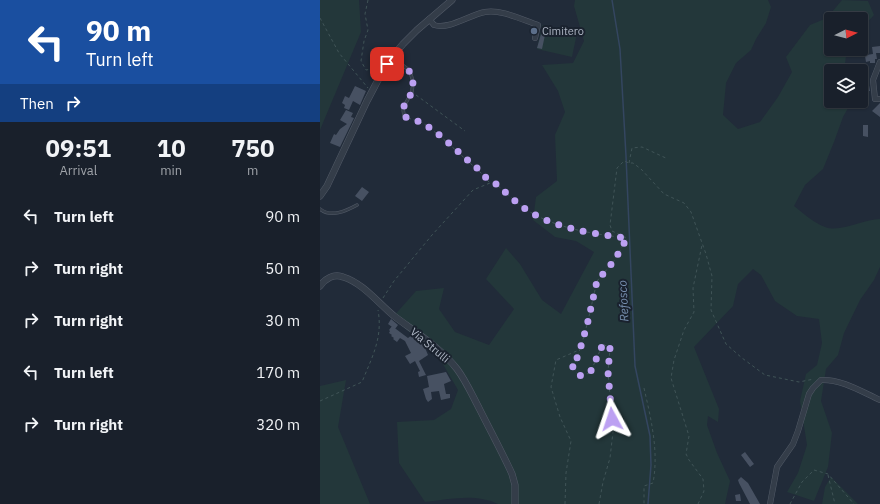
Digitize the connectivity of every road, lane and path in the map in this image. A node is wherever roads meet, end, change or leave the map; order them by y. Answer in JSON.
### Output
{"nodes":[{"id":1,"x":368,"y":0,"type":"edge"},
{"id":2,"x":452,"y":0,"type":"edge"},
{"id":3,"x":320,"y":18,"type":"edge"},
{"id":4,"x":429,"y":19,"type":"junction"},
{"id":5,"x":535,"y":38,"type":"dead end"},
{"id":6,"x":880,"y":62,"type":"edge"},
{"id":7,"x":387,"y":64,"type":"junction"},
{"id":8,"x":372,"y":92,"type":"junction"},
{"id":9,"x":412,"y":92,"type":"junction"},
{"id":10,"x":880,"y":99,"type":"edge"},
{"id":11,"x":404,"y":116,"type":"joint"},
{"id":12,"x":465,"y":131,"type":"dead end"},
{"id":13,"x":668,"y":159,"type":"dead end"},
{"id":14,"x":629,"y":163,"type":"junction"},
{"id":15,"x":490,"y":183,"type":"junction"},
{"id":16,"x":320,"y":196,"type":"edge"},
{"id":17,"x":357,"y":205,"type":"dead end"},
{"id":18,"x":320,"y":209,"type":"edge"},
{"id":19,"x":627,"y":238,"type":"junction"},
{"id":20,"x":702,"y":244,"type":"junction"},
{"id":21,"x":320,"y":286,"type":"edge"},
{"id":22,"x":380,"y":302,"type":"junction"},
{"id":23,"x":378,"y":310,"type":"dead end"},
{"id":24,"x":579,"y":350,"type":"junction"},
{"id":25,"x":818,"y":378,"type":"dead end"},
{"id":26,"x":644,"y":388,"type":"dead end"},
{"id":27,"x":880,"y":400,"type":"edge"},
{"id":28,"x":320,"y":401,"type":"edge"},
{"id":29,"x":828,"y":474,"type":"junction"},
{"id":30,"x":515,"y":504,"type":"edge"},
{"id":31,"x":565,"y":504,"type":"edge"},
{"id":32,"x":599,"y":504,"type":"edge"},
{"id":33,"x":644,"y":504,"type":"edge"},
{"id":34,"x":698,"y":504,"type":"edge"},
{"id":35,"x":770,"y":504,"type":"edge"},
{"id":36,"x":790,"y":504,"type":"edge"},
{"id":37,"x":835,"y":504,"type":"edge"},
{"id":38,"x":854,"y":504,"type":"edge"}],
"edges":[{"from":1,"to":7,"type":"path"},
{"from":2,"to":4,"type":"street"},
{"from":3,"to":8,"type":"path"},
{"from":4,"to":5,"type":"street"},
{"from":4,"to":7,"type":"street"},
{"from":6,"to":10,"type":"street"},
{"from":7,"to":8,"type":"street"},
{"from":7,"to":9,"type":"lane"},
{"from":8,"to":16,"type":"street"},
{"from":9,"to":11,"type":"lane"},
{"from":9,"to":12,"type":"path"},
{"from":11,"to":15,"type":"path"},
{"from":13,"to":14,"type":"path"},
{"from":14,"to":19,"type":"path"},
{"from":14,"to":20,"type":"path"},
{"from":15,"to":19,"type":"path"},
{"from":15,"to":22,"type":"path"},
{"from":17,"to":18,"type":"lane"},
{"from":19,"to":24,"type":"path"},
{"from":20,"to":25,"type":"path"},
{"from":20,"to":34,"type":"path"},
{"from":21,"to":22,"type":"street","name":"Via Strulli"},
{"from":22,"to":30,"type":"street","name":"Via Strulli"},
{"from":23,"to":28,"type":"path"},
{"from":24,"to":31,"type":"path"},
{"from":24,"to":32,"type":"path"},
{"from":26,"to":33,"type":"path"},
{"from":27,"to":35,"type":"street"},
{"from":29,"to":36,"type":"path"},
{"from":29,"to":37,"type":"path"},
{"from":29,"to":38,"type":"path"}]}
